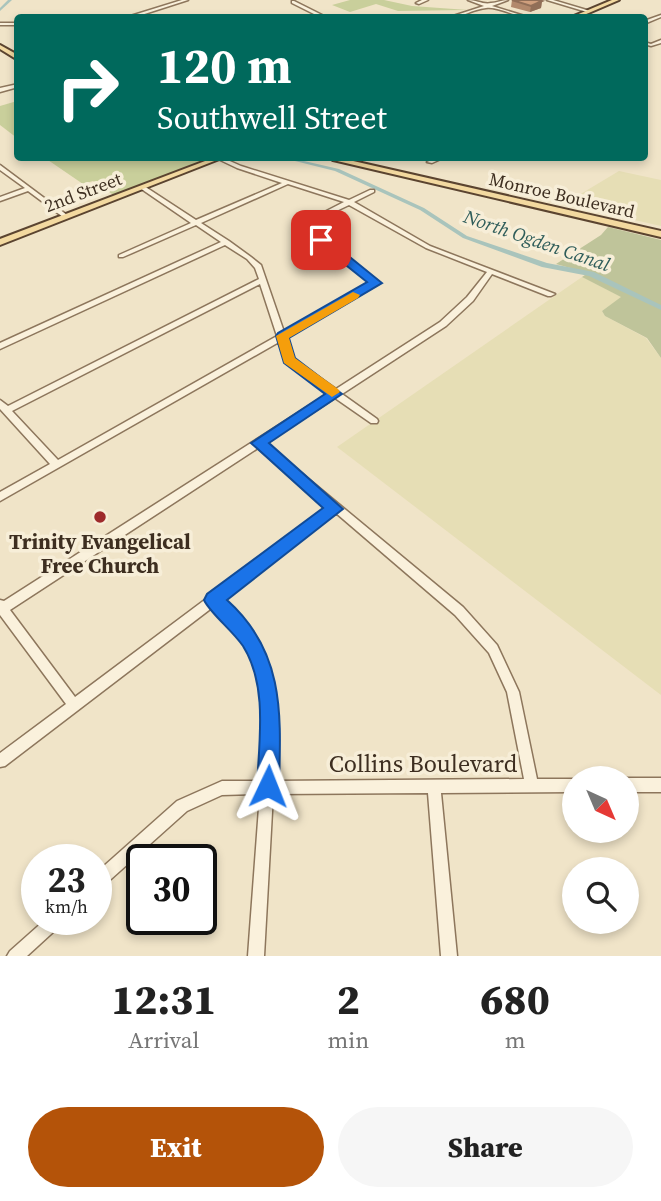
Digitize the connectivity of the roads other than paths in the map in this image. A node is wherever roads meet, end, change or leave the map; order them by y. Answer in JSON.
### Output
{"nodes":[{"id":1,"x":186,"y":0,"type":"edge"},
{"id":2,"x":300,"y":0,"type":"edge"},
{"id":3,"x":426,"y":0,"type":"edge"},
{"id":4,"x":470,"y":0,"type":"edge"},
{"id":5,"x":506,"y":0,"type":"edge"},
{"id":6,"x":549,"y":0,"type":"edge"},
{"id":7,"x":616,"y":0,"type":"edge"},
{"id":8,"x":176,"y":1,"type":"edge"},
{"id":9,"x":418,"y":3,"type":"dead end"},
{"id":10,"x":488,"y":5,"type":"junction"},
{"id":11,"x":588,"y":11,"type":"junction"},
{"id":12,"x":138,"y":14,"type":"edge"},
{"id":13,"x":318,"y":14,"type":"edge"},
{"id":14,"x":461,"y":14,"type":"edge"},
{"id":15,"x":516,"y":14,"type":"edge"},
{"id":16,"x":581,"y":14,"type":"edge"},
{"id":17,"x":210,"y":161,"type":"edge"},
{"id":18,"x":226,"y":161,"type":"edge"},
{"id":19,"x":346,"y":161,"type":"edge"},
{"id":20,"x":0,"y":167,"type":"edge"},
{"id":21,"x":286,"y":183,"type":"junction"},
{"id":22,"x":142,"y":187,"type":"junction"},
{"id":23,"x":29,"y":189,"type":"junction"},
{"id":24,"x":372,"y":191,"type":"dead end"},
{"id":25,"x":0,"y":199,"type":"edge"},
{"id":26,"x":349,"y":202,"type":"junction"},
{"id":27,"x":65,"y":216,"type":"junction"},
{"id":28,"x":197,"y":223,"type":"junction"},
{"id":29,"x":661,"y":234,"type":"edge"},
{"id":30,"x":0,"y":242,"type":"edge"},
{"id":31,"x":227,"y":242,"type":"junction"},
{"id":32,"x":121,"y":257,"type":"dead end"},
{"id":33,"x":491,"y":271,"type":"junction"},
{"id":34,"x":263,"y":280,"type":"junction"},
{"id":35,"x":551,"y":294,"type":"dead end"},
{"id":36,"x":282,"y":336,"type":"junction"},
{"id":37,"x":0,"y":346,"type":"edge"},
{"id":38,"x":335,"y":394,"type":"junction"},
{"id":39,"x":3,"y":407,"type":"edge"},
{"id":40,"x":374,"y":421,"type":"dead end"},
{"id":41,"x":259,"y":443,"type":"junction"},
{"id":42,"x":57,"y":465,"type":"junction"},
{"id":43,"x":0,"y":498,"type":"edge"},
{"id":44,"x":334,"y":509,"type":"junction"},
{"id":45,"x":213,"y":600,"type":"junction"},
{"id":46,"x":1,"y":608,"type":"edge"},
{"id":47,"x":74,"y":705,"type":"junction"},
{"id":48,"x":0,"y":761,"type":"edge"},
{"id":49,"x":434,"y":785,"type":"junction"},
{"id":50,"x":533,"y":785,"type":"junction"},
{"id":51,"x":562,"y":785,"type":"edge"},
{"id":52,"x":639,"y":785,"type":"edge"},
{"id":53,"x":661,"y":785,"type":"edge"},
{"id":54,"x":268,"y":786,"type":"junction"},
{"id":55,"x":112,"y":869,"type":"edge"},
{"id":56,"x":39,"y":935,"type":"edge"},
{"id":57,"x":15,"y":956,"type":"edge"},
{"id":58,"x":256,"y":956,"type":"edge"},
{"id":59,"x":449,"y":956,"type":"edge"}],
"edges":[{"from":1,"to":8,"type":"street"},
{"from":2,"to":13,"type":"street"},
{"from":3,"to":9,"type":"street"},
{"from":4,"to":10,"type":"street"},
{"from":5,"to":10,"type":"street"},
{"from":6,"to":11,"type":"street"},
{"from":7,"to":11,"type":"main road"},
{"from":8,"to":12,"type":"street"},
{"from":10,"to":14,"type":"street"},
{"from":10,"to":15,"type":"street"},
{"from":11,"to":16,"type":"main road"},
{"from":17,"to":22,"type":"main road","name":"2nd Street"},
{"from":18,"to":21,"type":"street"},
{"from":19,"to":29,"type":"main road","name":"Monroe Boulevard"},
{"from":20,"to":23,"type":"street"},
{"from":21,"to":26,"type":"street"},
{"from":21,"to":28,"type":"street"},
{"from":22,"to":27,"type":"main road","name":"2nd Street"},
{"from":22,"to":28,"type":"street"},
{"from":23,"to":25,"type":"street"},
{"from":23,"to":27,"type":"street"},
{"from":24,"to":26,"type":"street"},
{"from":26,"to":33,"type":"street"},
{"from":26,"to":36,"type":"street"},
{"from":27,"to":30,"type":"main road","name":"2nd Street"},
{"from":28,"to":31,"type":"street"},
{"from":28,"to":32,"type":"street"},
{"from":31,"to":34,"type":"street"},
{"from":31,"to":37,"type":"street"},
{"from":33,"to":35,"type":"street"},
{"from":33,"to":38,"type":"street"},
{"from":34,"to":36,"type":"street"},
{"from":34,"to":39,"type":"street"},
{"from":36,"to":38,"type":"street"},
{"from":36,"to":42,"type":"street"},
{"from":38,"to":40,"type":"street"},
{"from":38,"to":41,"type":"street"},
{"from":39,"to":42,"type":"street"},
{"from":41,"to":44,"type":"street"},
{"from":41,"to":46,"type":"street"},
{"from":42,"to":43,"type":"street"},
{"from":44,"to":45,"type":"street"},
{"from":44,"to":50,"type":"street"},
{"from":45,"to":47,"type":"street"},
{"from":45,"to":54,"type":"street"},
{"from":46,"to":47,"type":"street"},
{"from":47,"to":48,"type":"street"},
{"from":49,"to":50,"type":"street","name":"Collins Boulevard"},
{"from":49,"to":54,"type":"street","name":"Collins Boulevard"},
{"from":49,"to":59,"type":"street"},
{"from":50,"to":51,"type":"street","name":"Collins Boulevard"},
{"from":52,"to":53,"type":"street"},
{"from":54,"to":55,"type":"street","name":"Collins Boulevard"},
{"from":54,"to":58,"type":"street"},
{"from":56,"to":57,"type":"street"}]}
